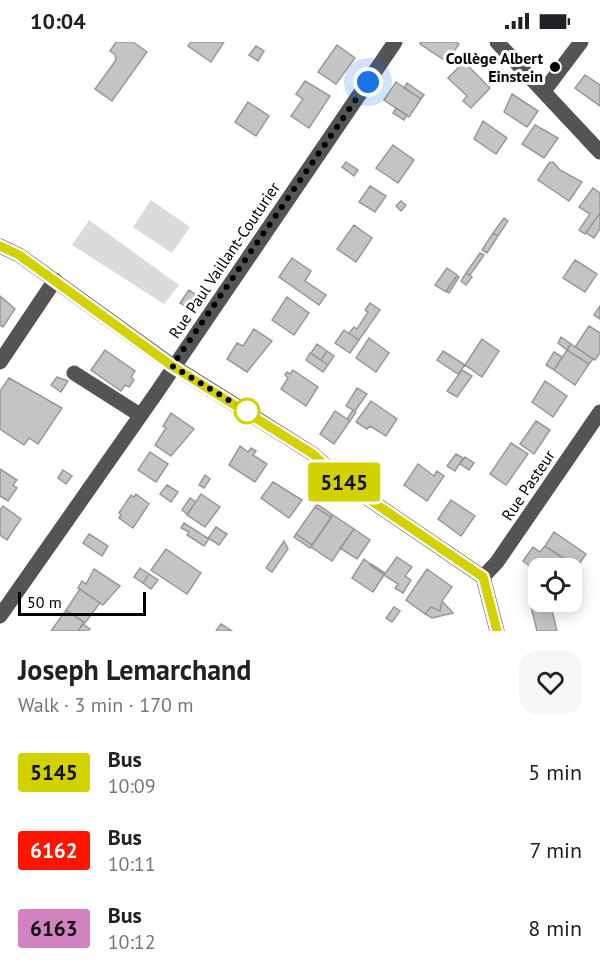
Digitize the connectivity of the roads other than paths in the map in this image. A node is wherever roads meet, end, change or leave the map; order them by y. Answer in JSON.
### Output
{"nodes":[{"id":1,"x":395,"y":42,"type":"edge"},
{"id":2,"x":497,"y":42,"type":"edge"},
{"id":3,"x":581,"y":42,"type":"edge"},
{"id":4,"x":544,"y":91,"type":"junction"},
{"id":5,"x":600,"y":152,"type":"edge"},
{"id":6,"x":0,"y":246,"type":"edge"},
{"id":7,"x":55,"y":280,"type":"junction"},
{"id":8,"x":0,"y":362,"type":"edge"},
{"id":9,"x":172,"y":366,"type":"junction"},
{"id":10,"x":74,"y":373,"type":"dead end"},
{"id":11,"x":600,"y":412,"type":"edge"},
{"id":12,"x":140,"y":415,"type":"junction"},
{"id":13,"x":483,"y":577,"type":"junction"},
{"id":14,"x":0,"y":616,"type":"edge"},
{"id":15,"x":497,"y":631,"type":"edge"}],
"edges":[{"from":1,"to":9,"type":"street","name":"Rue Paul Vaillant-Couturier"},
{"from":2,"to":4,"type":"street"},
{"from":3,"to":4,"type":"street"},
{"from":4,"to":5,"type":"street"},
{"from":6,"to":7,"type":"street"},
{"from":7,"to":8,"type":"street"},
{"from":7,"to":9,"type":"street"},
{"from":9,"to":12,"type":"street","name":"Rue Paul Vaillant-Couturier"},
{"from":9,"to":13,"type":"street"},
{"from":10,"to":12,"type":"street"},
{"from":11,"to":13,"type":"street","name":"Rue Pasteur"},
{"from":12,"to":14,"type":"street","name":"Rue Paul Vaillant-Couturier"},
{"from":13,"to":15,"type":"street"}]}
